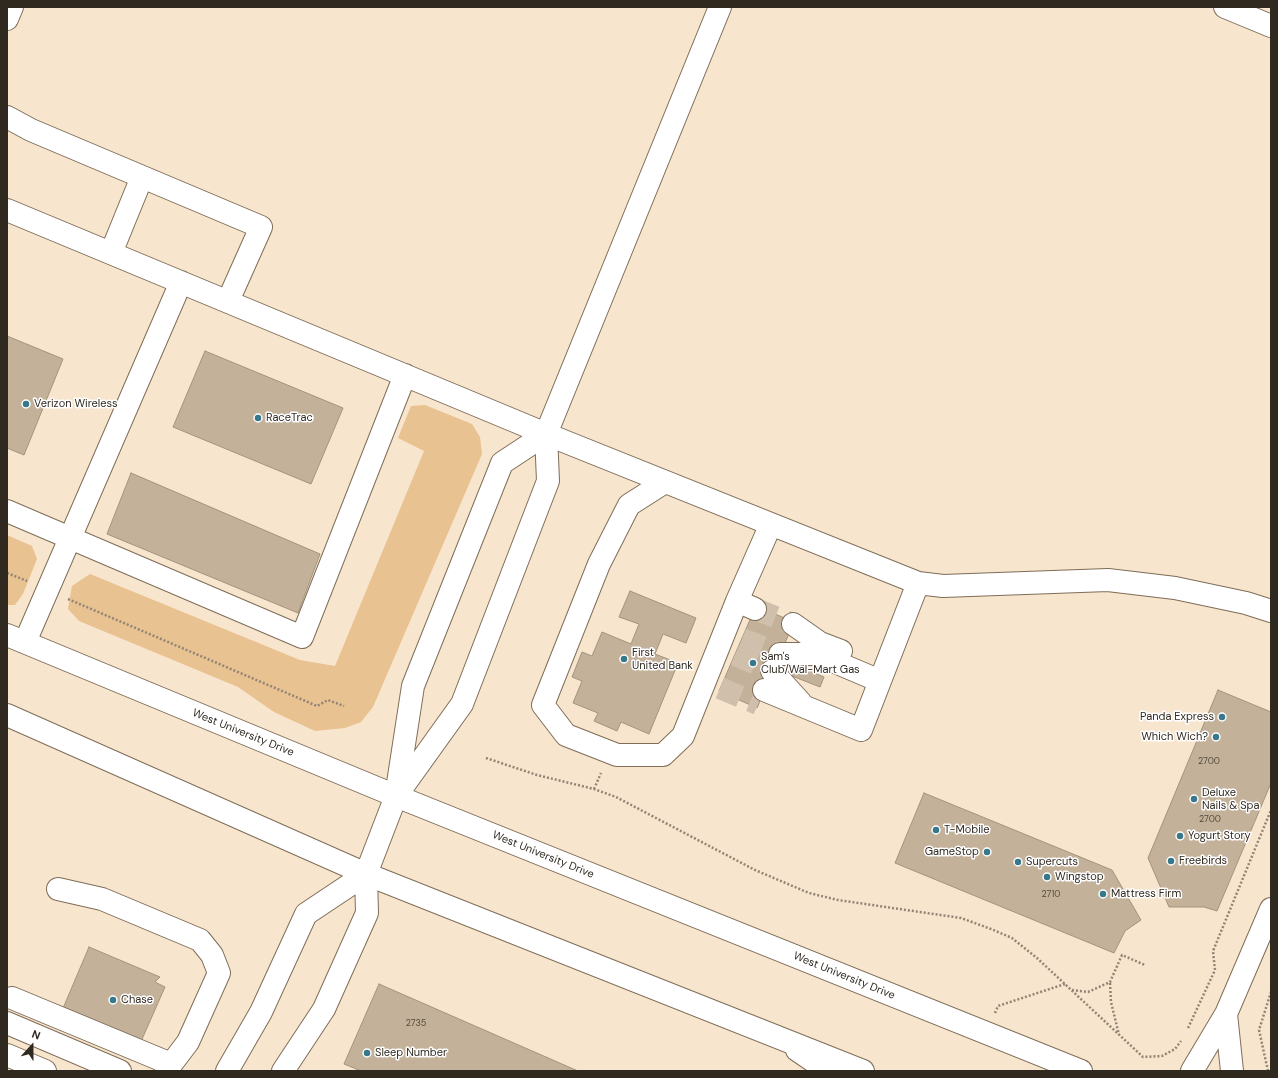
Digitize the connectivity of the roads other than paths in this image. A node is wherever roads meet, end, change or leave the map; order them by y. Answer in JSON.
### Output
{"nodes":[{"id":1,"x":12,"y":7,"type":"edge"},
{"id":2,"x":720,"y":7,"type":"edge"},
{"id":3,"x":1225,"y":7,"type":"edge"},
{"id":4,"x":7,"y":19,"type":"edge"},
{"id":5,"x":1271,"y":26,"type":"edge"},
{"id":6,"x":7,"y":117,"type":"edge"},
{"id":7,"x":142,"y":177,"type":"junction"},
{"id":8,"x":7,"y":210,"type":"edge"},
{"id":9,"x":111,"y":253,"type":"junction"},
{"id":10,"x":181,"y":282,"type":"junction"},
{"id":11,"x":228,"y":301,"type":"junction"},
{"id":12,"x":405,"y":375,"type":"junction"},
{"id":13,"x":546,"y":434,"type":"junction"},
{"id":14,"x":665,"y":482,"type":"junction"},
{"id":15,"x":7,"y":511,"type":"edge"},
{"id":16,"x":771,"y":524,"type":"junction"},
{"id":17,"x":70,"y":538,"type":"junction"},
{"id":18,"x":918,"y":583,"type":"junction"},
{"id":19,"x":1271,"y":610,"type":"edge"},
{"id":20,"x":16,"y":639,"type":"edge"},
{"id":21,"x":818,"y":648,"type":"junction"},
{"id":22,"x":776,"y":664,"type":"junction"},
{"id":23,"x":882,"y":675,"type":"junction"},
{"id":24,"x":7,"y":715,"type":"edge"},
{"id":25,"x":396,"y":796,"type":"junction"},
{"id":26,"x":366,"y":874,"type":"junction"},
{"id":27,"x":58,"y":889,"type":"dead end"},
{"id":28,"x":1271,"y":909,"type":"edge"},
{"id":29,"x":9,"y":1010,"type":"edge"},
{"id":30,"x":1226,"y":1014,"type":"junction"},
{"id":31,"x":7,"y":1038,"type":"edge"},
{"id":32,"x":782,"y":1039,"type":"junction"},
{"id":33,"x":7,"y":1055,"type":"edge"},
{"id":34,"x":165,"y":1069,"type":"edge"},
{"id":35,"x":45,"y":1071,"type":"edge"},
{"id":36,"x":86,"y":1071,"type":"edge"},
{"id":37,"x":120,"y":1071,"type":"edge"},
{"id":38,"x":226,"y":1071,"type":"edge"},
{"id":39,"x":283,"y":1071,"type":"edge"},
{"id":40,"x":828,"y":1071,"type":"edge"},
{"id":41,"x":863,"y":1071,"type":"edge"},
{"id":42,"x":1081,"y":1071,"type":"edge"},
{"id":43,"x":1192,"y":1071,"type":"edge"},
{"id":44,"x":1232,"y":1071,"type":"edge"}],
"edges":[{"from":1,"to":4,"type":"main road"},
{"from":2,"to":13,"type":"main road"},
{"from":3,"to":5,"type":"main road"},
{"from":6,"to":7,"type":"main road"},
{"from":7,"to":9,"type":"main road"},
{"from":7,"to":11,"type":"main road"},
{"from":8,"to":9,"type":"main road"},
{"from":9,"to":10,"type":"main road"},
{"from":10,"to":11,"type":"main road"},
{"from":10,"to":17,"type":"main road"},
{"from":11,"to":12,"type":"main road"},
{"from":12,"to":13,"type":"main road"},
{"from":12,"to":17,"type":"main road"},
{"from":13,"to":14,"type":"main road"},
{"from":13,"to":25,"type":"main road"},
{"from":13,"to":25,"type":"main road"},
{"from":14,"to":16,"type":"main road"},
{"from":14,"to":16,"type":"main road"},
{"from":15,"to":17,"type":"main road"},
{"from":16,"to":18,"type":"main road"},
{"from":17,"to":20,"type":"main road"},
{"from":18,"to":19,"type":"main road"},
{"from":18,"to":23,"type":"main road"},
{"from":20,"to":25,"type":"main road","name":"West University Drive"},
{"from":21,"to":22,"type":"main road"},
{"from":21,"to":22,"type":"main road"},
{"from":21,"to":23,"type":"main road"},
{"from":22,"to":23,"type":"main road"},
{"from":24,"to":26,"type":"main road"},
{"from":25,"to":26,"type":"main road"},
{"from":25,"to":42,"type":"main road","name":"West University Drive"},
{"from":26,"to":32,"type":"main road"},
{"from":26,"to":38,"type":"main road"},
{"from":26,"to":39,"type":"main road"},
{"from":27,"to":34,"type":"main road"},
{"from":28,"to":30,"type":"main road"},
{"from":29,"to":34,"type":"main road"},
{"from":29,"to":37,"type":"main road"},
{"from":30,"to":43,"type":"main road"},
{"from":30,"to":44,"type":"main road"},
{"from":31,"to":36,"type":"main road"},
{"from":32,"to":40,"type":"main road"},
{"from":32,"to":41,"type":"main road"},
{"from":33,"to":35,"type":"main road"}]}
